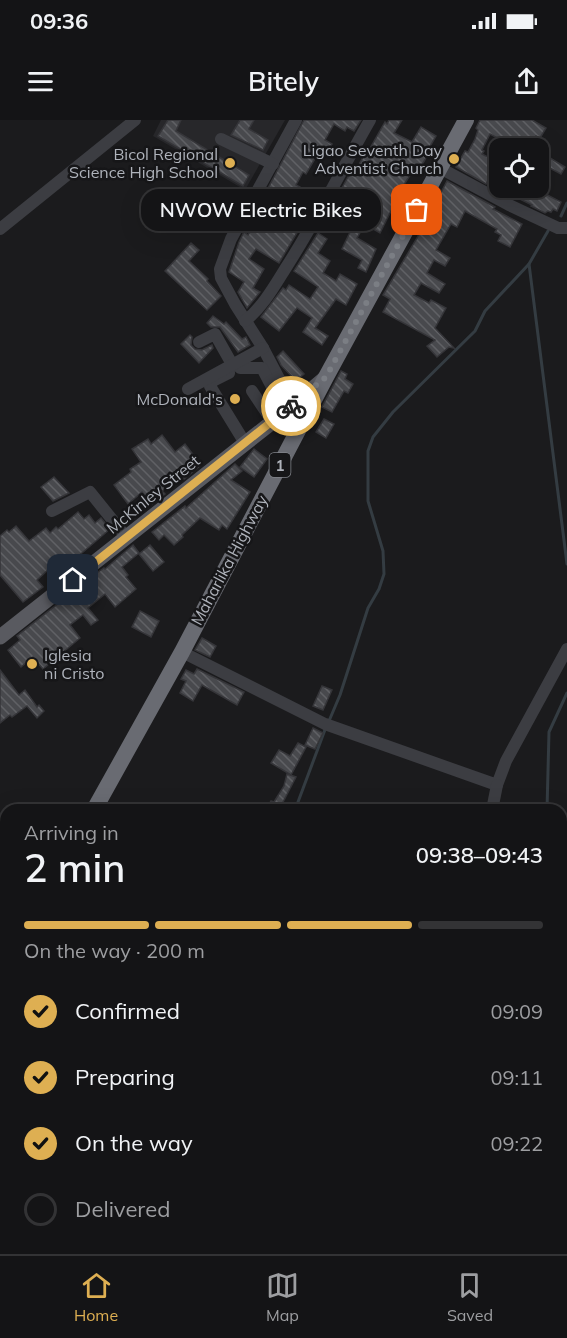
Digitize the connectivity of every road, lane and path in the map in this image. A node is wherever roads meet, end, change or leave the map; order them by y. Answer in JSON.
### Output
{"nodes":[{"id":1,"x":135,"y":120,"type":"edge"},
{"id":2,"x":296,"y":120,"type":"edge"},
{"id":3,"x":370,"y":120,"type":"edge"},
{"id":4,"x":463,"y":121,"type":"edge"},
{"id":5,"x":221,"y":139,"type":"dead end"},
{"id":6,"x":273,"y":165,"type":"junction"},
{"id":7,"x":440,"y":168,"type":"junction"},
{"id":8,"x":567,"y":228,"type":"edge"},
{"id":9,"x":0,"y":229,"type":"edge"},
{"id":10,"x":245,"y":321,"type":"junction"},
{"id":11,"x":199,"y":342,"type":"dead end"},
{"id":12,"x":263,"y":348,"type":"junction"},
{"id":13,"x":234,"y":369,"type":"junction"},
{"id":14,"x":326,"y":377,"type":"junction"},
{"id":15,"x":188,"y":389,"type":"dead end"},
{"id":16,"x":252,"y":392,"type":"dead end"},
{"id":17,"x":287,"y":408,"type":"junction"},
{"id":18,"x":301,"y":424,"type":"junction"},
{"id":19,"x":245,"y":443,"type":"junction"},
{"id":20,"x":52,"y":511,"type":"dead end"},
{"id":21,"x":127,"y":537,"type":"junction"},
{"id":22,"x":0,"y":637,"type":"edge"},
{"id":23,"x":567,"y":649,"type":"edge"},
{"id":24,"x":182,"y":652,"type":"junction"},
{"id":25,"x":497,"y":785,"type":"junction"},
{"id":26,"x":97,"y":804,"type":"edge"},
{"id":27,"x":493,"y":804,"type":"edge"}],
"edges":[{"from":1,"to":9,"type":"street"},
{"from":2,"to":6,"type":"street"},
{"from":3,"to":10,"type":"street"},
{"from":4,"to":7,"type":"highway","name":"Maharlika Highway","number":"1"},
{"from":5,"to":6,"type":"street"},
{"from":6,"to":10,"type":"street"},
{"from":7,"to":8,"type":"street"},
{"from":7,"to":14,"type":"highway","name":"Maharlika Highway","number":"1"},
{"from":10,"to":12,"type":"street"},
{"from":11,"to":13,"type":"street"},
{"from":12,"to":13,"type":"street"},
{"from":12,"to":17,"type":"street"},
{"from":13,"to":15,"type":"street"},
{"from":13,"to":17,"type":"street"},
{"from":13,"to":19,"type":"street"},
{"from":14,"to":17,"type":"main road","name":"McKinley Street"},
{"from":14,"to":18,"type":"highway","name":"Maharlika Highway","number":"1"},
{"from":16,"to":17,"type":"street"},
{"from":17,"to":18,"type":"street"},
{"from":17,"to":19,"type":"main road","name":"McKinley Street"},
{"from":18,"to":24,"type":"highway","name":"Maharlika Highway","number":"1"},
{"from":19,"to":21,"type":"main road","name":"McKinley Street"},
{"from":20,"to":21,"type":"street"},
{"from":21,"to":22,"type":"main road","name":"McKinley Street"},
{"from":23,"to":25,"type":"street"},
{"from":24,"to":25,"type":"street"},
{"from":24,"to":26,"type":"highway","name":"Maharlika Highway","number":"1"},
{"from":25,"to":27,"type":"street"}]}
